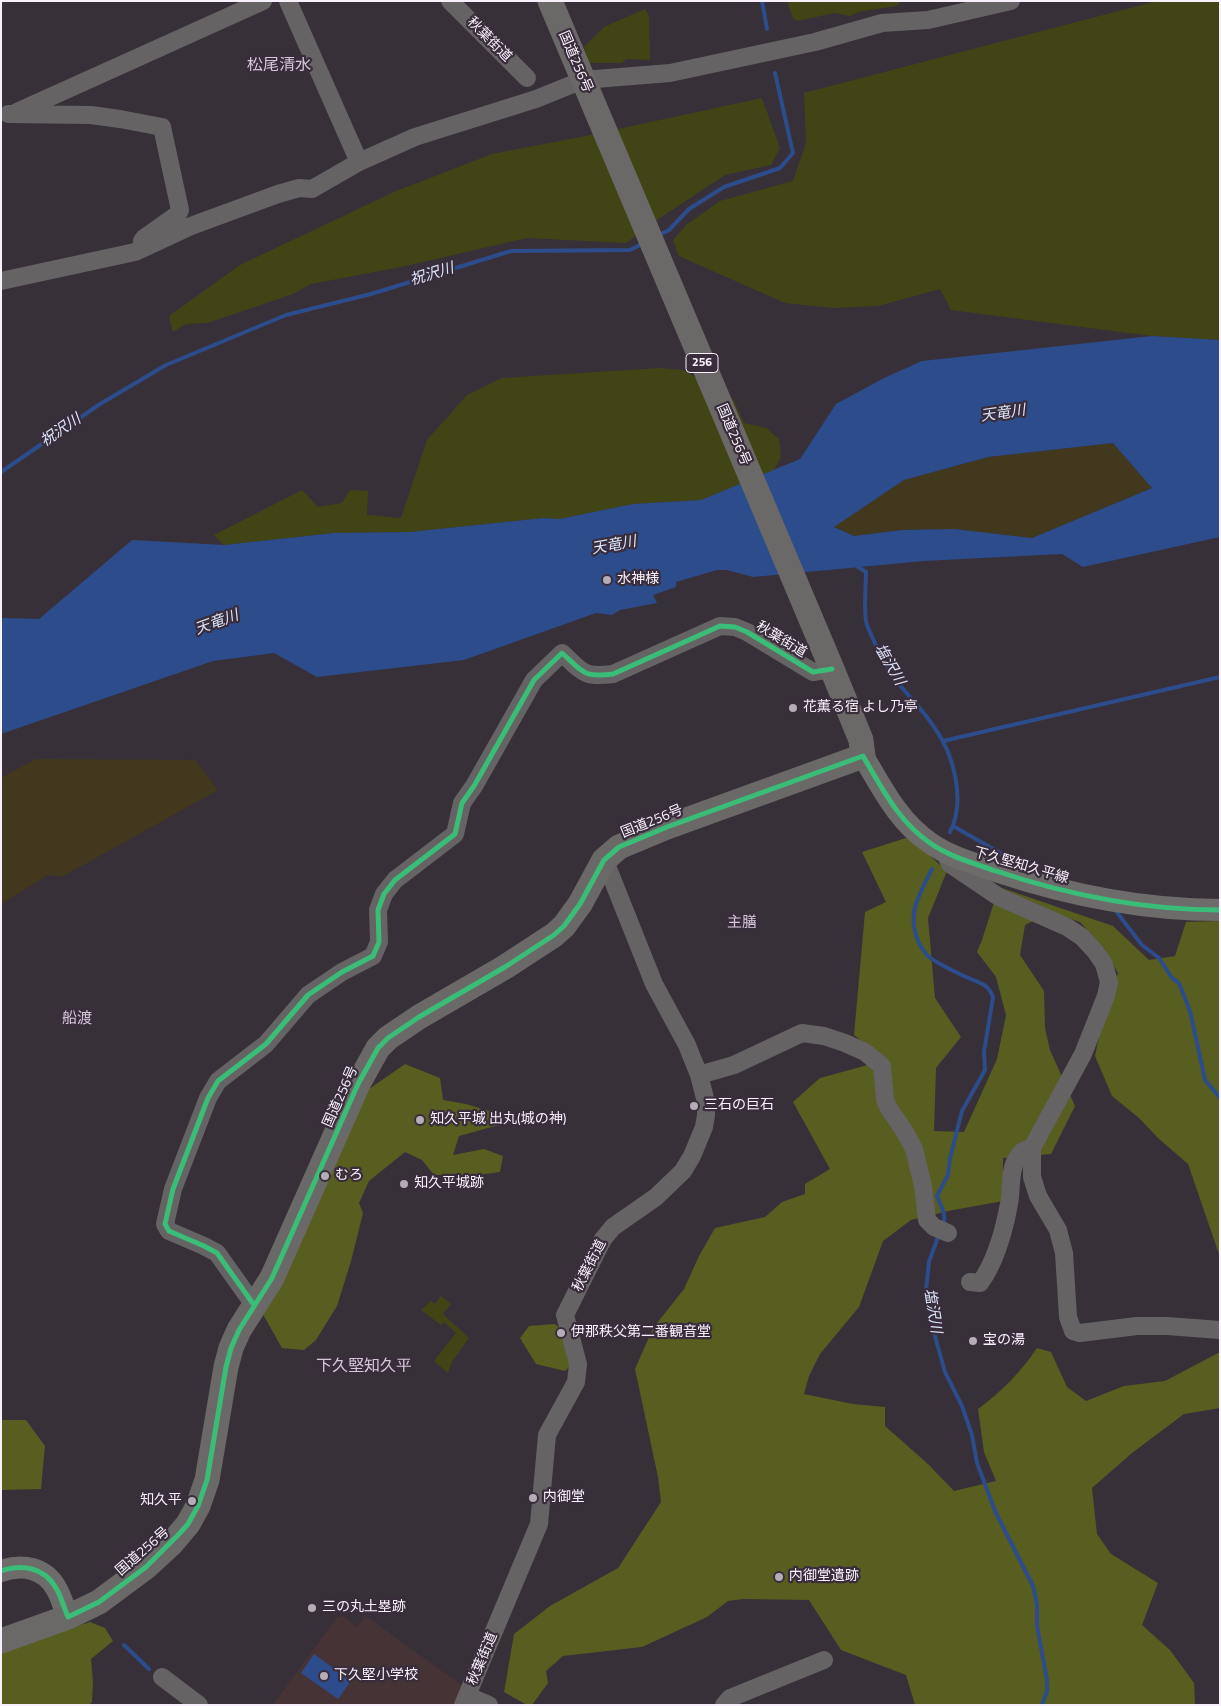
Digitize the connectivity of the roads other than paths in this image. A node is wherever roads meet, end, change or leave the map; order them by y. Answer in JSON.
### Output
{"nodes":[{"id":1,"x":262,"y":1,"type":"edge"},
{"id":2,"x":288,"y":1,"type":"edge"},
{"id":3,"x":450,"y":1,"type":"edge"},
{"id":4,"x":550,"y":1,"type":"edge"},
{"id":5,"x":1011,"y":1,"type":"edge"},
{"id":6,"x":527,"y":78,"type":"dead end"},
{"id":7,"x":585,"y":84,"type":"junction"},
{"id":8,"x":5,"y":114,"type":"edge"},
{"id":9,"x":359,"y":162,"type":"junction"},
{"id":10,"x":135,"y":252,"type":"junction"},
{"id":11,"x":1,"y":281,"type":"edge"},
{"id":12,"x":832,"y":668,"type":"junction"},
{"id":13,"x":864,"y":756,"type":"junction"},
{"id":14,"x":944,"y":852,"type":"junction"},
{"id":15,"x":601,"y":864,"type":"junction"},
{"id":16,"x":1220,"y":910,"type":"edge"},
{"id":17,"x":699,"y":1076,"type":"junction"},
{"id":18,"x":1032,"y":1148,"type":"junction"},
{"id":19,"x":941,"y":1230,"type":"dead end"},
{"id":20,"x":970,"y":1282,"type":"dead end"},
{"id":21,"x":254,"y":1305,"type":"junction"},
{"id":22,"x":1220,"y":1330,"type":"edge"},
{"id":23,"x":1,"y":1571,"type":"edge"},
{"id":24,"x":68,"y":1617,"type":"junction"},
{"id":25,"x":1,"y":1641,"type":"edge"},
{"id":26,"x":824,"y":1660,"type":"dead end"},
{"id":27,"x":162,"y":1677,"type":"dead end"},
{"id":28,"x":465,"y":1700,"type":"edge"},
{"id":29,"x":199,"y":1705,"type":"edge"},
{"id":30,"x":489,"y":1705,"type":"edge"},
{"id":31,"x":724,"y":1705,"type":"edge"}],
"edges":[{"from":1,"to":8,"type":"street"},
{"from":2,"to":9,"type":"street"},
{"from":3,"to":6,"type":"street","name":"秋葉街道"},
{"from":4,"to":7,"type":"highway","name":"国道256号","number":"256"},
{"from":5,"to":7,"type":"street"},
{"from":7,"to":9,"type":"street"},
{"from":7,"to":12,"type":"highway","name":"国道256号","number":"256"},
{"from":8,"to":10,"type":"street"},
{"from":9,"to":10,"type":"street"},
{"from":10,"to":11,"type":"street"},
{"from":12,"to":13,"type":"highway","name":"国道256号","number":"256"},
{"from":12,"to":21,"type":"street","name":"秋葉街道"},
{"from":13,"to":14,"type":"main road","name":"下久堅知久平線"},
{"from":13,"to":15,"type":"highway","name":"国道256号"},
{"from":14,"to":16,"type":"main road","name":"下久堅知久平線"},
{"from":14,"to":18,"type":"street"},
{"from":15,"to":17,"type":"street","name":"秋葉街道"},
{"from":15,"to":21,"type":"highway","name":"国道256号"},
{"from":17,"to":19,"type":"street"},
{"from":17,"to":28,"type":"street","name":"秋葉街道"},
{"from":18,"to":20,"type":"street"},
{"from":18,"to":22,"type":"street"},
{"from":21,"to":24,"type":"highway","name":"国道256号"},
{"from":23,"to":24,"type":"main road"},
{"from":24,"to":25,"type":"highway","name":"国道256号"},
{"from":26,"to":31,"type":"street"},
{"from":27,"to":29,"type":"street"},
{"from":28,"to":30,"type":"street"}]}
